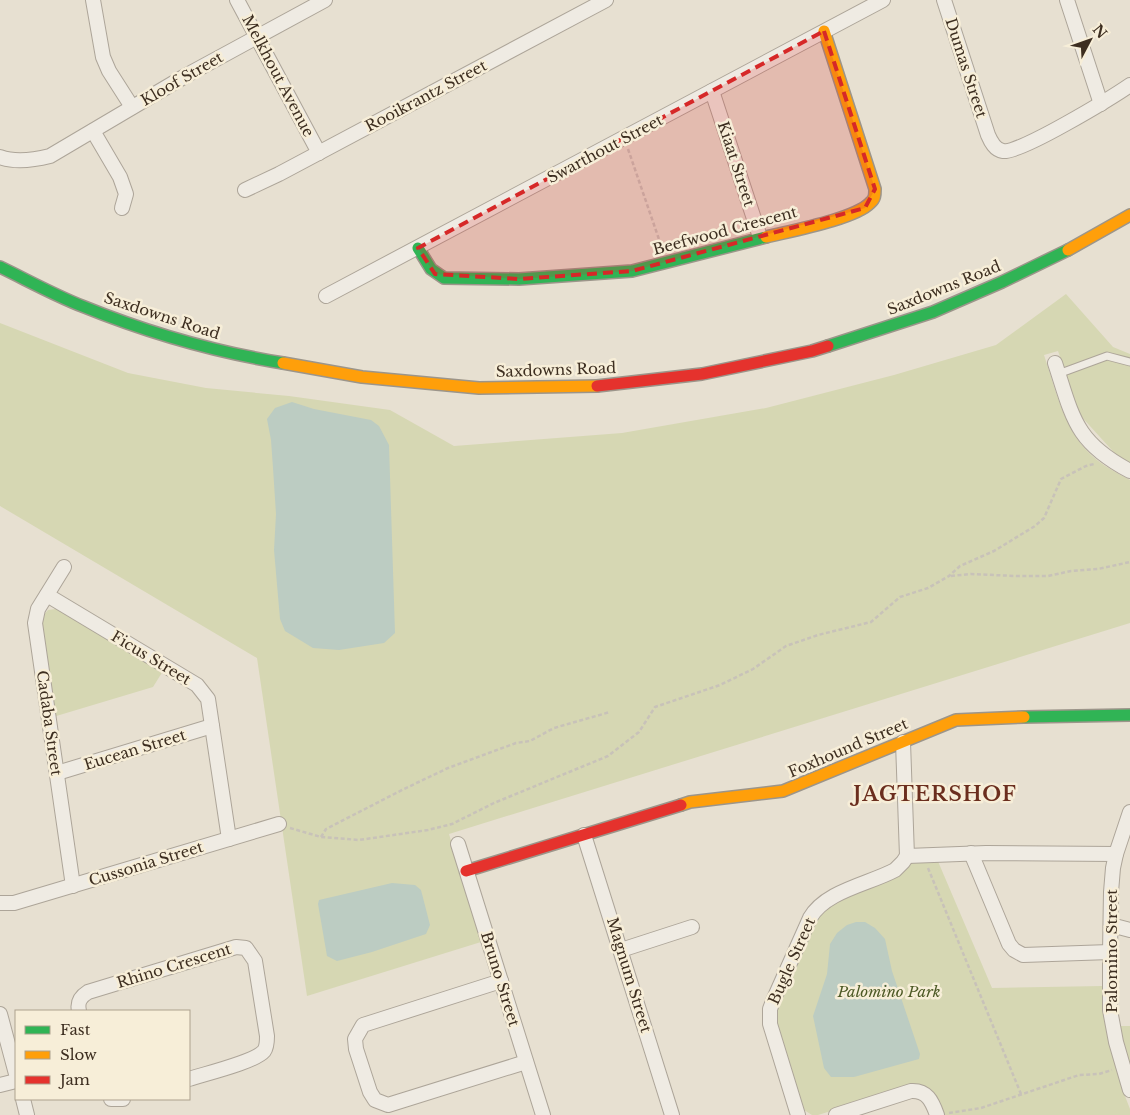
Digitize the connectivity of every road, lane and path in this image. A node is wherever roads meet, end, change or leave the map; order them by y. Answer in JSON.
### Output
{"nodes":[{"id":1,"x":93,"y":0,"type":"edge"},
{"id":2,"x":237,"y":0,"type":"edge"},
{"id":3,"x":325,"y":0,"type":"edge"},
{"id":4,"x":606,"y":0,"type":"edge"},
{"id":5,"x":883,"y":0,"type":"edge"},
{"id":6,"x":944,"y":0,"type":"edge"},
{"id":7,"x":1067,"y":0,"type":"edge"},
{"id":8,"x":824,"y":31,"type":"junction"},
{"id":9,"x":257,"y":37,"type":"junction"},
{"id":10,"x":1130,"y":85,"type":"edge"},
{"id":11,"x":712,"y":92,"type":"junction"},
{"id":12,"x":1101,"y":104,"type":"junction"},
{"id":13,"x":132,"y":107,"type":"junction"},
{"id":14,"x":92,"y":131,"type":"junction"},
{"id":15,"x":624,"y":138,"type":"junction"},
{"id":16,"x":319,"y":153,"type":"junction"},
{"id":17,"x":0,"y":157,"type":"edge"},
{"id":18,"x":245,"y":190,"type":"dead end"},
{"id":19,"x":122,"y":208,"type":"dead end"},
{"id":20,"x":1130,"y":214,"type":"edge"},
{"id":21,"x":760,"y":237,"type":"junction"},
{"id":22,"x":418,"y":248,"type":"junction"},
{"id":23,"x":667,"y":263,"type":"junction"},
{"id":24,"x":0,"y":267,"type":"edge"},
{"id":25,"x":326,"y":296,"type":"dead end"},
{"id":26,"x":1130,"y":362,"type":"edge"},
{"id":27,"x":1056,"y":368,"type":"joint"},
{"id":28,"x":1107,"y":459,"type":"junction"},
{"id":29,"x":1130,"y":471,"type":"edge"},
{"id":30,"x":1130,"y":562,"type":"edge"},
{"id":31,"x":64,"y":567,"type":"dead end"},
{"id":32,"x":950,"y":576,"type":"junction"},
{"id":33,"x":47,"y":595,"type":"junction"},
{"id":34,"x":610,"y":712,"type":"dead end"},
{"id":35,"x":1130,"y":715,"type":"edge"},
{"id":36,"x":212,"y":726,"type":"junction"},
{"id":37,"x":903,"y":742,"type":"junction"},
{"id":38,"x":57,"y":773,"type":"junction"},
{"id":39,"x":1130,"y":812,"type":"edge"},
{"id":40,"x":279,"y":824,"type":"joint"},
{"id":41,"x":584,"y":835,"type":"junction"},
{"id":42,"x":321,"y":837,"type":"junction"},
{"id":43,"x":229,"y":839,"type":"junction"},
{"id":44,"x":458,"y":844,"type":"dead end"},
{"id":45,"x":971,"y":853,"type":"junction"},
{"id":46,"x":1116,"y":854,"type":"junction"},
{"id":47,"x":923,"y":855,"type":"junction"},
{"id":48,"x":907,"y":856,"type":"junction"},
{"id":49,"x":466,"y":871,"type":"junction"},
{"id":50,"x":73,"y":886,"type":"junction"},
{"id":51,"x":7,"y":903,"type":"edge"},
{"id":52,"x":0,"y":912,"type":"edge"},
{"id":53,"x":1111,"y":925,"type":"junction"},
{"id":54,"x":692,"y":927,"type":"dead end"},
{"id":55,"x":1130,"y":930,"type":"edge"},
{"id":56,"x":621,"y":950,"type":"junction"},
{"id":57,"x":1110,"y":952,"type":"junction"},
{"id":58,"x":501,"y":981,"type":"junction"},
{"id":59,"x":79,"y":1010,"type":"edge"},
{"id":60,"x":0,"y":1014,"type":"edge"},
{"id":61,"x":526,"y":1062,"type":"junction"},
{"id":62,"x":1116,"y":1069,"type":"dead end"},
{"id":63,"x":15,"y":1070,"type":"edge"},
{"id":64,"x":190,"y":1079,"type":"edge"},
{"id":65,"x":15,"y":1080,"type":"edge"},
{"id":66,"x":0,"y":1085,"type":"edge"},
{"id":67,"x":1130,"y":1090,"type":"edge"},
{"id":68,"x":1020,"y":1094,"type":"junction"},
{"id":69,"x":23,"y":1100,"type":"edge"},
{"id":70,"x":942,"y":1114,"type":"edge"},
{"id":71,"x":27,"y":1115,"type":"edge"},
{"id":72,"x":543,"y":1115,"type":"edge"},
{"id":73,"x":672,"y":1115,"type":"edge"},
{"id":74,"x":798,"y":1115,"type":"edge"},
{"id":75,"x":836,"y":1115,"type":"edge"}],
"edges":[{"from":1,"to":13,"type":"street"},
{"from":2,"to":9,"type":"street","name":"Melkhout Avenue"},
{"from":3,"to":9,"type":"street","name":"Kloof Street"},
{"from":4,"to":16,"type":"street","name":"Rooikrantz Street"},
{"from":5,"to":8,"type":"street","name":"Swarthout Street"},
{"from":6,"to":12,"type":"street","name":"Dumas Street"},
{"from":7,"to":12,"type":"street"},
{"from":8,"to":11,"type":"street","name":"Swarthout Street"},
{"from":8,"to":21,"type":"street","name":"Beefwood Crescent"},
{"from":9,"to":13,"type":"street","name":"Kloof Street"},
{"from":9,"to":16,"type":"street","name":"Melkhout Avenue"},
{"from":10,"to":12,"type":"street"},
{"from":11,"to":15,"type":"street","name":"Swarthout Street"},
{"from":11,"to":21,"type":"street","name":"Kiaat Street"},
{"from":13,"to":14,"type":"street","name":"Kloof Street"},
{"from":14,"to":17,"type":"street","name":"Kloof Street"},
{"from":14,"to":19,"type":"street"},
{"from":15,"to":22,"type":"street","name":"Swarthout Street"},
{"from":15,"to":23,"type":"path"},
{"from":16,"to":18,"type":"street","name":"Rooikrantz Street"},
{"from":20,"to":24,"type":"street","name":"Saxdowns Road"},
{"from":21,"to":23,"type":"street","name":"Beefwood Crescent"},
{"from":22,"to":23,"type":"street","name":"Beefwood Crescent"},
{"from":22,"to":25,"type":"street","name":"Swarthout Street"},
{"from":26,"to":27,"type":"lane"},
{"from":27,"to":28,"type":"street"},
{"from":28,"to":29,"type":"street"},
{"from":28,"to":32,"type":"path"},
{"from":30,"to":32,"type":"path"},
{"from":31,"to":33,"type":"street","name":"Cadaba Street"},
{"from":32,"to":42,"type":"path"},
{"from":33,"to":36,"type":"street","name":"Ficus Street"},
{"from":33,"to":38,"type":"street","name":"Cadaba Street"},
{"from":34,"to":42,"type":"path"},
{"from":35,"to":37,"type":"street","name":"Foxhound Street"},
{"from":36,"to":38,"type":"street","name":"Eucean Street"},
{"from":36,"to":43,"type":"street","name":"Ficus Street"},
{"from":37,"to":41,"type":"street","name":"Foxhound Street"},
{"from":37,"to":48,"type":"street"},
{"from":38,"to":50,"type":"street","name":"Cadaba Street"},
{"from":39,"to":46,"type":"street","name":"Palomino Street"},
{"from":40,"to":42,"type":"path"},
{"from":40,"to":43,"type":"street","name":"Cussonia Street"},
{"from":41,"to":49,"type":"street","name":"Foxhound Street"},
{"from":41,"to":56,"type":"street","name":"Magnum Street"},
{"from":43,"to":50,"type":"street","name":"Cussonia Street"},
{"from":44,"to":49,"type":"street","name":"Bruno Street"},
{"from":45,"to":46,"type":"street"},
{"from":45,"to":47,"type":"street"},
{"from":45,"to":57,"type":"street"},
{"from":46,"to":53,"type":"street","name":"Palomino Street"},
{"from":47,"to":48,"type":"street"},
{"from":47,"to":68,"type":"path"},
{"from":48,"to":74,"type":"street","name":"Bugle Street"},
{"from":49,"to":58,"type":"street","name":"Bruno Street"},
{"from":50,"to":51,"type":"street","name":"Cussonia Street"},
{"from":51,"to":52,"type":"street","name":"Cussonia Street"},
{"from":53,"to":55,"type":"street"},
{"from":53,"to":57,"type":"street","name":"Palomino Street"},
{"from":54,"to":56,"type":"street"},
{"from":56,"to":73,"type":"street","name":"Magnum Street"},
{"from":57,"to":67,"type":"street","name":"Palomino Street"},
{"from":58,"to":61,"type":"street","name":"Bruno Street"},
{"from":58,"to":61,"type":"street"},
{"from":59,"to":64,"type":"street","name":"Rhino Crescent"},
{"from":60,"to":63,"type":"street"},
{"from":61,"to":72,"type":"street","name":"Bruno Street"},
{"from":62,"to":68,"type":"path"},
{"from":65,"to":66,"type":"street"},
{"from":68,"to":70,"type":"path"},
{"from":69,"to":71,"type":"street"},
{"from":70,"to":75,"type":"street"}]}
